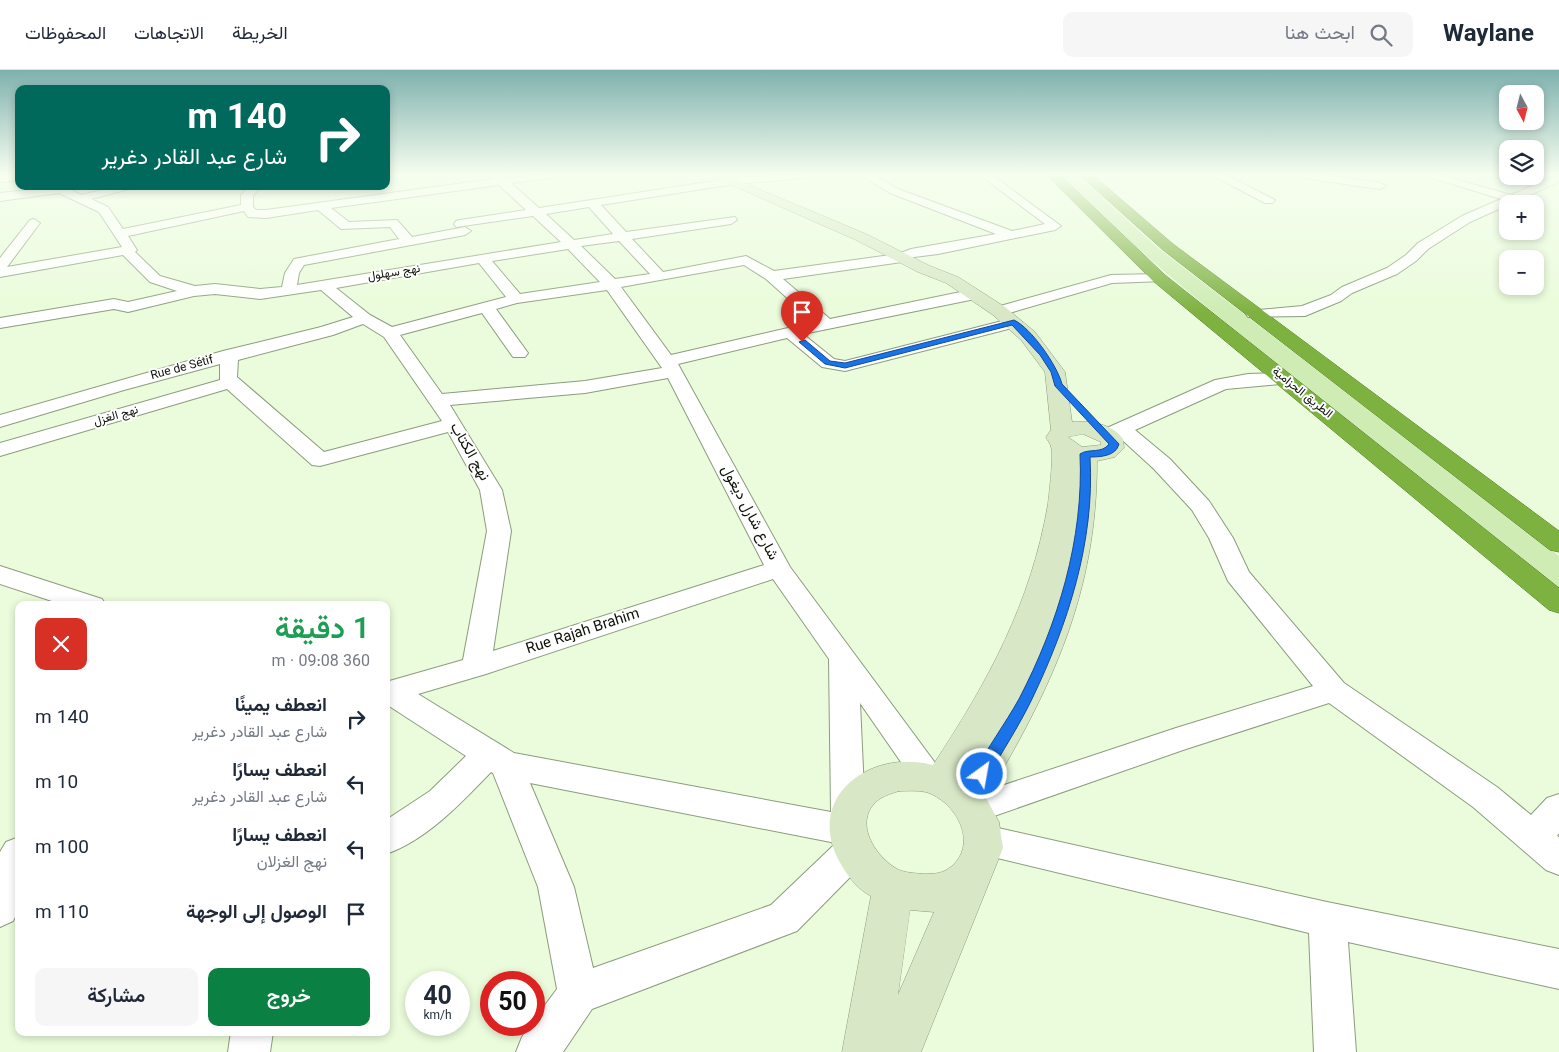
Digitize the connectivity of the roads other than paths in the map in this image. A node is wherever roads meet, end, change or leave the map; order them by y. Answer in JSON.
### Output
{"nodes":[{"id":1,"x":111,"y":221,"type":"edge"},
{"id":2,"x":182,"y":221,"type":"edge"},
{"id":3,"x":339,"y":221,"type":"edge"},
{"id":4,"x":501,"y":221,"type":"edge"},
{"id":5,"x":545,"y":221,"type":"edge"},
{"id":6,"x":609,"y":221,"type":"edge"},
{"id":7,"x":726,"y":221,"type":"edge"},
{"id":8,"x":823,"y":221,"type":"edge"},
{"id":9,"x":973,"y":221,"type":"edge"},
{"id":10,"x":1052,"y":221,"type":"edge"},
{"id":11,"x":1100,"y":221,"type":"edge"},
{"id":12,"x":1137,"y":221,"type":"edge"},
{"id":13,"x":1463,"y":221,"type":"edge"},
{"id":14,"x":34,"y":223,"type":"dead end"},
{"id":15,"x":466,"y":230,"type":"junction"},
{"id":16,"x":120,"y":234,"type":"junction"},
{"id":17,"x":1008,"y":234,"type":"junction"},
{"id":18,"x":625,"y":237,"type":"junction"},
{"id":19,"x":407,"y":240,"type":"junction"},
{"id":20,"x":572,"y":244,"type":"junction"},
{"id":21,"x":128,"y":251,"type":"junction"},
{"id":22,"x":910,"y":257,"type":"junction"},
{"id":23,"x":487,"y":258,"type":"junction"},
{"id":24,"x":0,"y":268,"type":"edge"},
{"id":25,"x":0,"y":273,"type":"edge"},
{"id":26,"x":771,"y":276,"type":"junction"},
{"id":27,"x":660,"y":277,"type":"junction"},
{"id":28,"x":1159,"y":278,"type":"junction"},
{"id":29,"x":611,"y":284,"type":"junction"},
{"id":30,"x":324,"y":285,"type":"junction"},
{"id":31,"x":194,"y":291,"type":"junction"},
{"id":32,"x":289,"y":291,"type":"junction"},
{"id":33,"x":976,"y":294,"type":"junction"},
{"id":34,"x":516,"y":299,"type":"junction"},
{"id":35,"x":486,"y":307,"type":"junction"},
{"id":36,"x":999,"y":311,"type":"junction"},
{"id":37,"x":1254,"y":314,"type":"junction"},
{"id":38,"x":364,"y":318,"type":"junction"},
{"id":39,"x":0,"y":323,"type":"edge"},
{"id":40,"x":1014,"y":323,"type":"junction"},
{"id":41,"x":826,"y":324,"type":"junction"},
{"id":42,"x":790,"y":332,"type":"junction"},
{"id":43,"x":390,"y":333,"type":"junction"},
{"id":44,"x":520,"y":353,"type":"dead end"},
{"id":45,"x":229,"y":356,"type":"junction"},
{"id":46,"x":670,"y":367,"type":"junction"},
{"id":47,"x":1284,"y":379,"type":"junction"},
{"id":48,"x":232,"y":382,"type":"junction"},
{"id":49,"x":1058,"y":385,"type":"junction"},
{"id":50,"x":437,"y":400,"type":"junction"},
{"id":51,"x":0,"y":421,"type":"edge"},
{"id":52,"x":454,"y":424,"type":"junction"},
{"id":53,"x":1090,"y":438,"type":"junction"},
{"id":54,"x":0,"y":450,"type":"edge"},
{"id":55,"x":1559,"y":544,"type":"edge"},
{"id":56,"x":779,"y":569,"type":"junction"},
{"id":57,"x":0,"y":574,"type":"edge"},
{"id":58,"x":80,"y":601,"type":"edge"},
{"id":59,"x":1559,"y":603,"type":"edge"},
{"id":60,"x":843,"y":658,"type":"junction"},
{"id":61,"x":476,"y":668,"type":"junction"},
{"id":62,"x":390,"y":691,"type":"edge"},
{"id":63,"x":1333,"y":691,"type":"junction"},
{"id":64,"x":390,"y":693,"type":"edge"},
{"id":65,"x":498,"y":759,"type":"junction"},
{"id":66,"x":959,"y":802,"type":"junction"},
{"id":67,"x":1559,"y":808,"type":"edge"},
{"id":68,"x":849,"y":832,"type":"junction"},
{"id":69,"x":390,"y":836,"type":"edge"},
{"id":70,"x":1534,"y":837,"type":"junction"},
{"id":71,"x":15,"y":859,"type":"edge"},
{"id":72,"x":1559,"y":859,"type":"edge"},
{"id":73,"x":968,"y":878,"type":"junction"},
{"id":74,"x":893,"y":888,"type":"junction"},
{"id":75,"x":0,"y":909,"type":"edge"},
{"id":76,"x":1327,"y":920,"type":"junction"},
{"id":77,"x":1559,"y":969,"type":"edge"},
{"id":78,"x":578,"y":994,"type":"junction"},
{"id":79,"x":251,"y":1036,"type":"edge"},
{"id":80,"x":249,"y":1052,"type":"edge"},
{"id":81,"x":537,"y":1052,"type":"edge"},
{"id":82,"x":866,"y":1052,"type":"edge"},
{"id":83,"x":897,"y":1052,"type":"edge"},
{"id":84,"x":1335,"y":1052,"type":"edge"}],
"edges":[{"from":1,"to":16,"type":"street"},
{"from":2,"to":16,"type":"street"},
{"from":3,"to":19,"type":"street"},
{"from":4,"to":15,"type":"street"},
{"from":5,"to":20,"type":"street","name":"شارع شارل ديغول"},
{"from":6,"to":18,"type":"street"},
{"from":7,"to":18,"type":"street","name":"نهج سهلول"},
{"from":8,"to":22,"type":"main road"},
{"from":9,"to":17,"type":"street"},
{"from":10,"to":17,"type":"street"},
{"from":11,"to":28,"type":"highway","name":"الطريق الحزامية"},
{"from":12,"to":37,"type":"highway"},
{"from":13,"to":37,"type":"street"},
{"from":14,"to":24,"type":"street"},
{"from":15,"to":19,"type":"street"},
{"from":15,"to":23,"type":"street"},
{"from":16,"to":21,"type":"street"},
{"from":17,"to":22,"type":"street"},
{"from":18,"to":20,"type":"street","name":"نهج سهلول"},
{"from":18,"to":27,"type":"street"},
{"from":19,"to":32,"type":"street"},
{"from":20,"to":23,"type":"street","name":"نهج سهلول"},
{"from":20,"to":29,"type":"street","name":"شارع شارل ديغول"},
{"from":21,"to":25,"type":"street"},
{"from":21,"to":31,"type":"street"},
{"from":22,"to":26,"type":"street"},
{"from":22,"to":33,"type":"main road"},
{"from":23,"to":30,"type":"street","name":"نهج سهلول"},
{"from":23,"to":34,"type":"street"},
{"from":26,"to":27,"type":"street"},
{"from":26,"to":41,"type":"street"},
{"from":27,"to":29,"type":"street"},
{"from":28,"to":36,"type":"street"},
{"from":28,"to":47,"type":"highway","name":"الطريق الحزامية"},
{"from":29,"to":34,"type":"street"},
{"from":29,"to":46,"type":"street","name":"شارع شارل ديغول"},
{"from":30,"to":32,"type":"street","name":"نهج سهلول"},
{"from":30,"to":38,"type":"street","name":"نهج الكتاب"},
{"from":31,"to":32,"type":"street","name":"نهج سهلول"},
{"from":31,"to":39,"type":"street"},
{"from":33,"to":36,"type":"main road"},
{"from":33,"to":41,"type":"street"},
{"from":34,"to":35,"type":"street"},
{"from":35,"to":43,"type":"street"},
{"from":35,"to":44,"type":"street"},
{"from":36,"to":40,"type":"main road"},
{"from":37,"to":55,"type":"highway"},
{"from":38,"to":43,"type":"street","name":"نهج الكتاب"},
{"from":38,"to":45,"type":"street","name":"Rue de Sétif"},
{"from":40,"to":42,"type":"street"},
{"from":40,"to":49,"type":"main road"},
{"from":41,"to":42,"type":"street"},
{"from":42,"to":46,"type":"street"},
{"from":43,"to":50,"type":"street","name":"نهج الكتاب"},
{"from":45,"to":48,"type":"street"},
{"from":45,"to":51,"type":"street","name":"Rue de Sétif"},
{"from":46,"to":50,"type":"street"},
{"from":46,"to":56,"type":"street","name":"شارع شارل ديغول"},
{"from":47,"to":53,"type":"street"},
{"from":47,"to":59,"type":"highway","name":"الطريق الحزامية"},
{"from":48,"to":52,"type":"street"},
{"from":48,"to":54,"type":"street","name":"نهج الغزل"},
{"from":49,"to":53,"type":"main road"},
{"from":49,"to":53,"type":"main road"},
{"from":50,"to":52,"type":"street","name":"نهج الكتاب"},
{"from":52,"to":61,"type":"street","name":"نهج الكتاب"},
{"from":53,"to":63,"type":"street"},
{"from":53,"to":66,"type":"main road"},
{"from":56,"to":60,"type":"street","name":"شارع شارل ديغول"},
{"from":56,"to":61,"type":"street","name":"Rue Rajah Brahim"},
{"from":57,"to":58,"type":"street"},
{"from":60,"to":66,"type":"street","name":"شارع شارل ديغول"},
{"from":60,"to":68,"type":"street"},
{"from":61,"to":62,"type":"street","name":"Rue Rajah Brahim"},
{"from":63,"to":66,"type":"street"},
{"from":63,"to":70,"type":"street"},
{"from":64,"to":65,"type":"street"},
{"from":65,"to":68,"type":"street"},
{"from":65,"to":69,"type":"street"},
{"from":65,"to":78,"type":"street"},
{"from":66,"to":68,"type":"main road"},
{"from":66,"to":73,"type":"main road"},
{"from":66,"to":76,"type":"street"},
{"from":67,"to":70,"type":"street"},
{"from":68,"to":74,"type":"main road"},
{"from":68,"to":78,"type":"street"},
{"from":70,"to":72,"type":"street"},
{"from":71,"to":75,"type":"street"},
{"from":73,"to":74,"type":"main road"},
{"from":73,"to":83,"type":"main road"},
{"from":74,"to":82,"type":"main road"},
{"from":76,"to":77,"type":"street"},
{"from":76,"to":84,"type":"street"},
{"from":78,"to":81,"type":"street"},
{"from":79,"to":80,"type":"street"}]}
